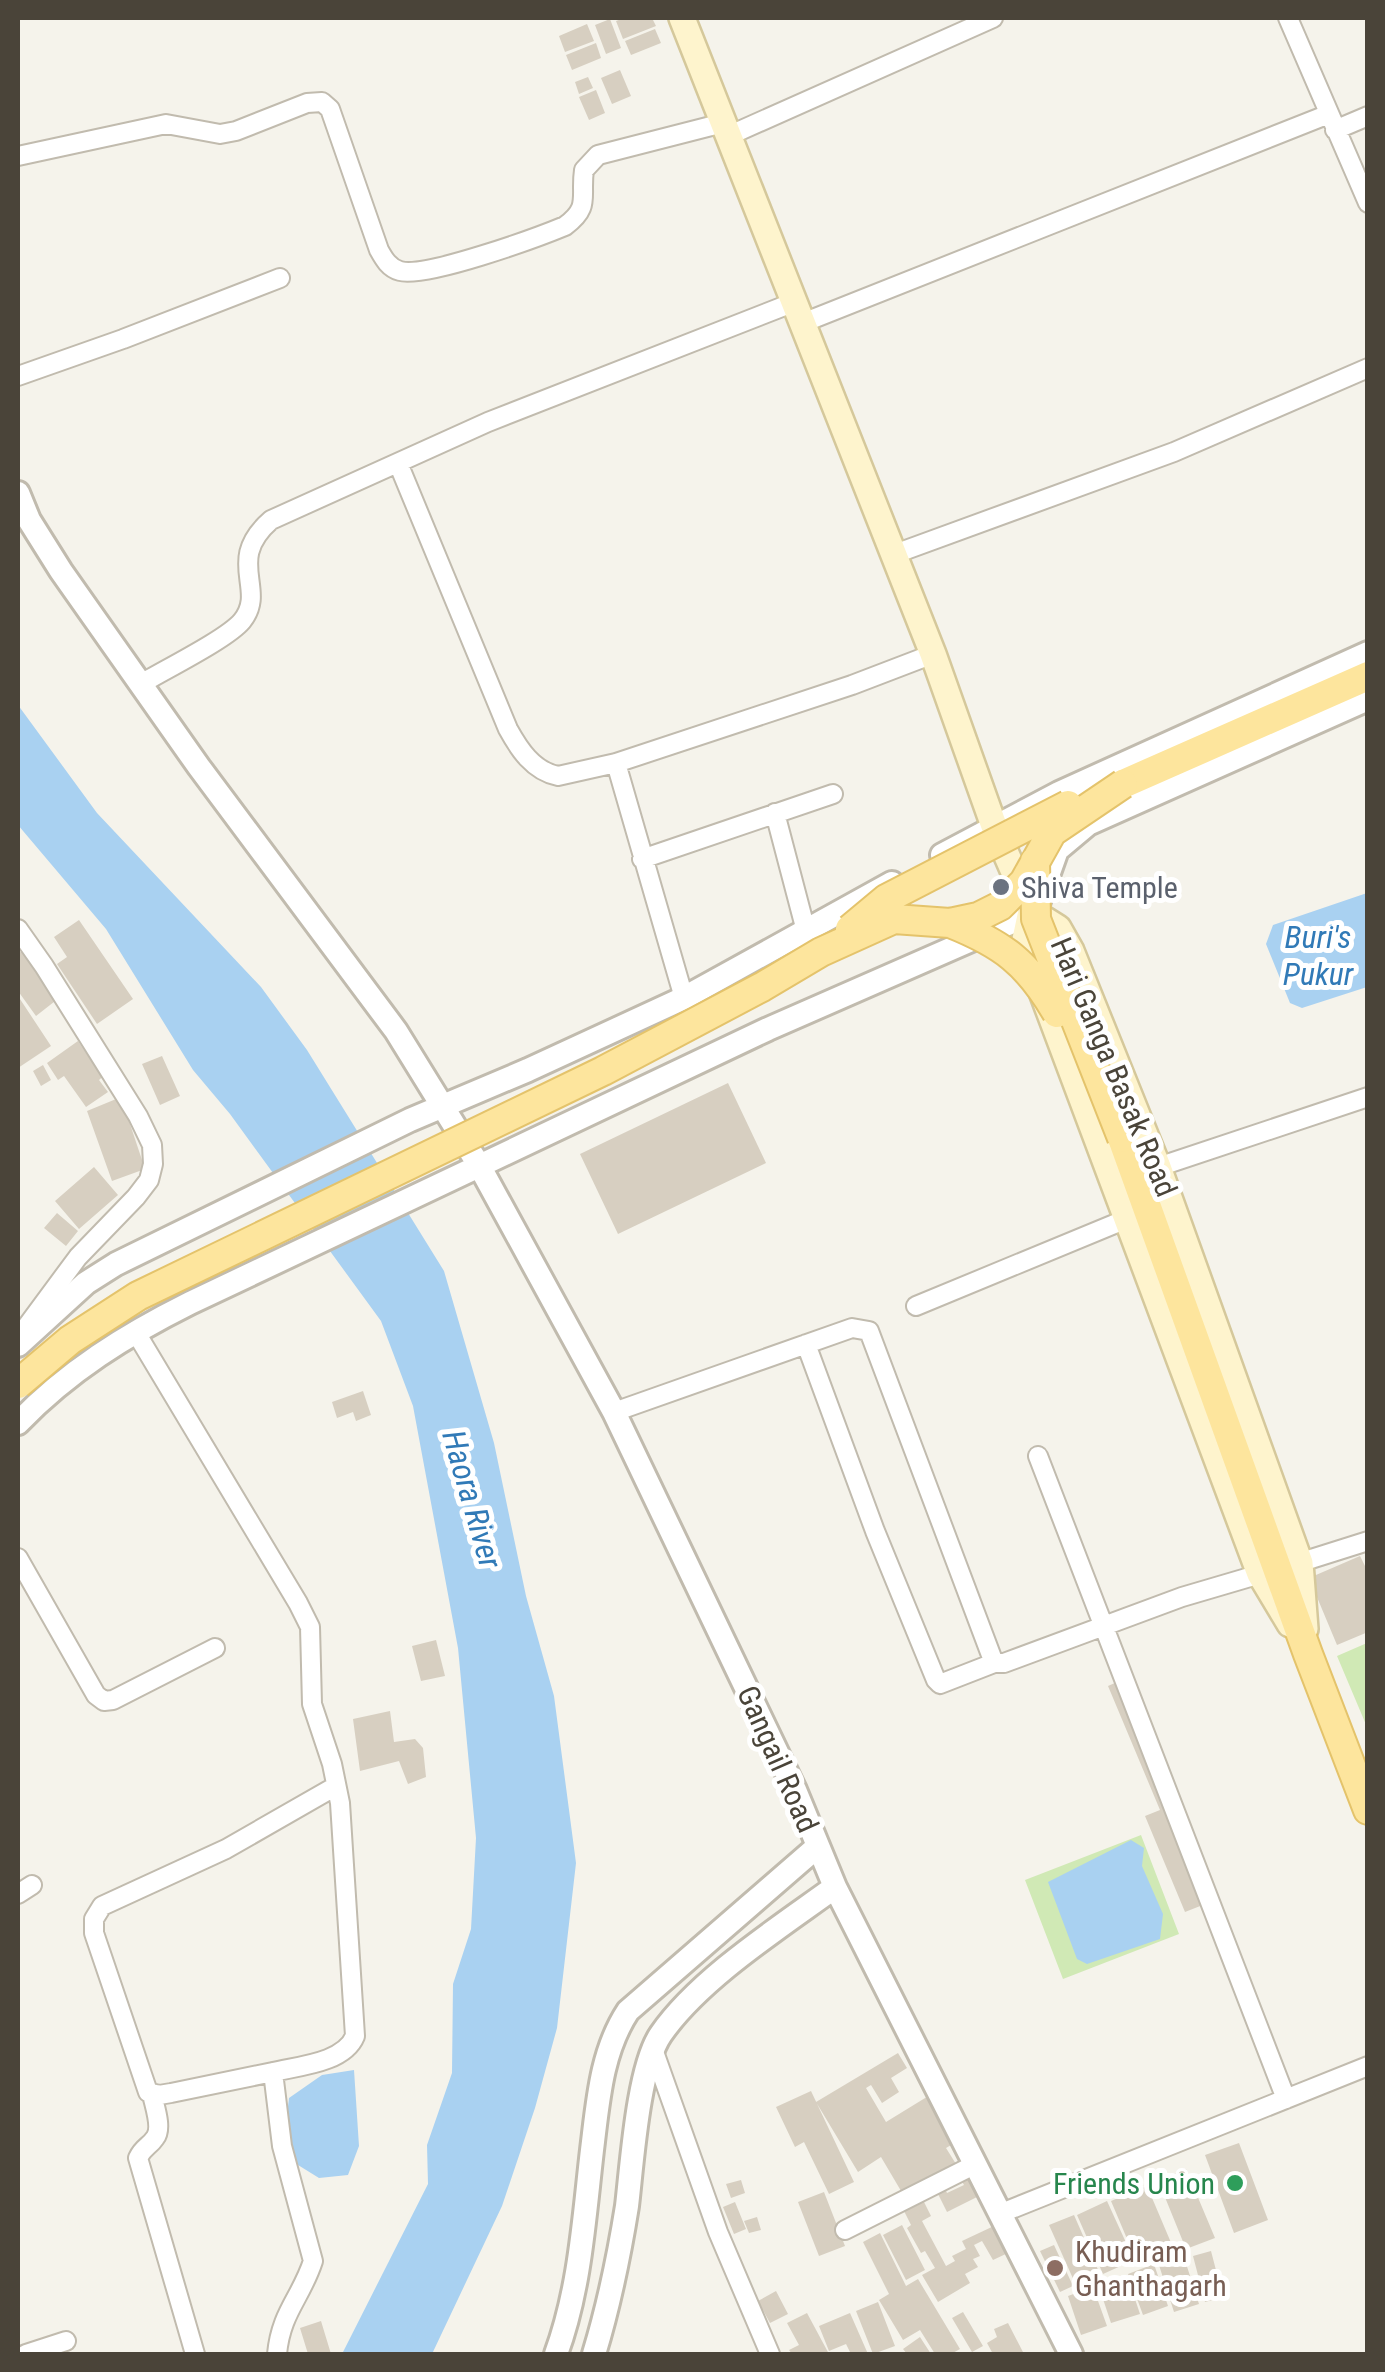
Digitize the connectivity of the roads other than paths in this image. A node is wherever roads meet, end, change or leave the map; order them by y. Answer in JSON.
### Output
{"nodes":[{"id":1,"x":682,"y":18,"type":"edge"},
{"id":2,"x":993,"y":18,"type":"edge"},
{"id":3,"x":1288,"y":18,"type":"edge"},
{"id":4,"x":1368,"y":116,"type":"edge"},
{"id":5,"x":1332,"y":122,"type":"junction"},
{"id":6,"x":726,"y":130,"type":"junction"},
{"id":7,"x":18,"y":156,"type":"edge"},
{"id":8,"x":1368,"y":203,"type":"edge"},
{"id":9,"x":280,"y":278,"type":"dead end"},
{"id":10,"x":796,"y":314,"type":"junction"},
{"id":11,"x":1368,"y":368,"type":"edge"},
{"id":12,"x":18,"y":376,"type":"edge"},
{"id":13,"x":398,"y":462,"type":"junction"},
{"id":14,"x":18,"y":493,"type":"edge"},
{"id":15,"x":892,"y":555,"type":"junction"},
{"id":16,"x":1368,"y":652,"type":"edge"},
{"id":17,"x":933,"y":654,"type":"junction"},
{"id":18,"x":1368,"y":676,"type":"edge"},
{"id":19,"x":140,"y":684,"type":"junction"},
{"id":20,"x":1368,"y":699,"type":"edge"},
{"id":21,"x":616,"y":764,"type":"junction"},
{"id":22,"x":1123,"y":784,"type":"junction"},
{"id":23,"x":832,"y":794,"type":"dead end"},
{"id":24,"x":774,"y":813,"type":"junction"},
{"id":25,"x":994,"y":826,"type":"junction"},
{"id":26,"x":642,"y":859,"type":"junction"},
{"id":27,"x":1035,"y":862,"type":"junction"},
{"id":28,"x":1030,"y":912,"type":"junction"},
{"id":29,"x":950,"y":923,"type":"junction"},
{"id":30,"x":18,"y":929,"type":"edge"},
{"id":31,"x":814,"y":941,"type":"junction"},
{"id":32,"x":684,"y":998,"type":"junction"},
{"id":33,"x":1368,"y":1098,"type":"edge"},
{"id":34,"x":442,"y":1106,"type":"junction"},
{"id":35,"x":1122,"y":1138,"type":"junction"},
{"id":36,"x":1158,"y":1166,"type":"junction"},
{"id":37,"x":480,"y":1167,"type":"junction"},
{"id":38,"x":1129,"y":1218,"type":"junction"},
{"id":39,"x":916,"y":1306,"type":"dead end"},
{"id":40,"x":135,"y":1331,"type":"junction"},
{"id":41,"x":18,"y":1341,"type":"edge"},
{"id":42,"x":806,"y":1344,"type":"junction"},
{"id":43,"x":18,"y":1384,"type":"edge"},
{"id":44,"x":614,"y":1412,"type":"junction"},
{"id":45,"x":18,"y":1423,"type":"edge"},
{"id":46,"x":1038,"y":1456,"type":"dead end"},
{"id":47,"x":1368,"y":1540,"type":"edge"},
{"id":48,"x":18,"y":1558,"type":"edge"},
{"id":49,"x":1279,"y":1569,"type":"junction"},
{"id":50,"x":1104,"y":1624,"type":"junction"},
{"id":51,"x":215,"y":1648,"type":"dead end"},
{"id":52,"x":994,"y":1663,"type":"junction"},
{"id":53,"x":336,"y":1786,"type":"junction"},
{"id":54,"x":1368,"y":1810,"type":"edge"},
{"id":55,"x":817,"y":1846,"type":"junction"},
{"id":56,"x":835,"y":1886,"type":"junction"},
{"id":57,"x":653,"y":2049,"type":"junction"},
{"id":58,"x":1368,"y":2066,"type":"edge"},
{"id":59,"x":273,"y":2072,"type":"junction"},
{"id":60,"x":152,"y":2094,"type":"junction"},
{"id":61,"x":1286,"y":2099,"type":"junction"},
{"id":62,"x":976,"y":2164,"type":"junction"},
{"id":63,"x":999,"y":2214,"type":"junction"},
{"id":64,"x":845,"y":2230,"type":"dead end"},
{"id":65,"x":66,"y":2341,"type":"dead end"},
{"id":66,"x":26,"y":2354,"type":"edge"},
{"id":67,"x":195,"y":2354,"type":"edge"},
{"id":68,"x":277,"y":2354,"type":"edge"},
{"id":69,"x":556,"y":2354,"type":"edge"},
{"id":70,"x":594,"y":2354,"type":"edge"},
{"id":71,"x":770,"y":2354,"type":"edge"},
{"id":72,"x":1071,"y":2354,"type":"edge"}],
"edges":[{"from":1,"to":6,"type":"main road"},
{"from":2,"to":6,"type":"street"},
{"from":3,"to":5,"type":"street"},
{"from":4,"to":5,"type":"street"},
{"from":5,"to":8,"type":"street"},
{"from":5,"to":10,"type":"street"},
{"from":6,"to":7,"type":"street"},
{"from":6,"to":10,"type":"main road"},
{"from":9,"to":12,"type":"street"},
{"from":10,"to":13,"type":"street"},
{"from":10,"to":15,"type":"main road"},
{"from":11,"to":15,"type":"street"},
{"from":13,"to":19,"type":"street"},
{"from":13,"to":21,"type":"street"},
{"from":14,"to":19,"type":"street","name":"Gangail Road"},
{"from":15,"to":17,"type":"main road"},
{"from":16,"to":25,"type":"street"},
{"from":17,"to":21,"type":"street"},
{"from":17,"to":25,"type":"main road"},
{"from":18,"to":22,"type":"main road"},
{"from":19,"to":34,"type":"street","name":"Gangail Road"},
{"from":20,"to":28,"type":"street"},
{"from":21,"to":26,"type":"street"},
{"from":22,"to":27,"type":"main road","bridge":true},
{"from":22,"to":31,"type":"main road","bridge":true},
{"from":23,"to":24,"type":"street"},
{"from":24,"to":26,"type":"street"},
{"from":24,"to":31,"type":"street"},
{"from":25,"to":28,"type":"main road"},
{"from":25,"to":31,"type":"street"},
{"from":26,"to":32,"type":"street"},
{"from":27,"to":29,"type":"main road","bridge":true},
{"from":27,"to":35,"type":"main road","bridge":true},
{"from":28,"to":36,"type":"main road","name":"Hari Ganga Basak Road"},
{"from":28,"to":37,"type":"street"},
{"from":28,"to":38,"type":"main road","name":"Hari Ganga Basak Road"},
{"from":29,"to":31,"type":"main road","bridge":true},
{"from":29,"to":35,"type":"main road","bridge":true},
{"from":30,"to":41,"type":"street"},
{"from":31,"to":32,"type":"street"},
{"from":31,"to":43,"type":"main road","bridge":true},
{"from":32,"to":34,"type":"street"},
{"from":33,"to":36,"type":"street"},
{"from":34,"to":37,"type":"street","name":"Gangail Road"},
{"from":34,"to":41,"type":"street"},
{"from":35,"to":49,"type":"main road"},
{"from":36,"to":49,"type":"main road","name":"Hari Ganga Basak Road"},
{"from":37,"to":40,"type":"street"},
{"from":37,"to":44,"type":"street","name":"Gangail Road"},
{"from":38,"to":39,"type":"street"},
{"from":38,"to":49,"type":"main road","name":"Hari Ganga Basak Road"},
{"from":40,"to":45,"type":"street"},
{"from":40,"to":53,"type":"street"},
{"from":42,"to":44,"type":"street"},
{"from":42,"to":52,"type":"street"},
{"from":42,"to":52,"type":"street"},
{"from":44,"to":55,"type":"street","name":"Gangail Road"},
{"from":46,"to":50,"type":"street"},
{"from":47,"to":49,"type":"street"},
{"from":48,"to":51,"type":"street"},
{"from":49,"to":50,"type":"street"},
{"from":49,"to":54,"type":"main road"},
{"from":50,"to":52,"type":"street"},
{"from":50,"to":61,"type":"street"},
{"from":53,"to":59,"type":"street"},
{"from":53,"to":60,"type":"street"},
{"from":55,"to":56,"type":"street","name":"Gangail Road"},
{"from":55,"to":69,"type":"street"},
{"from":56,"to":57,"type":"street"},
{"from":56,"to":62,"type":"street","name":"Gangail Road"},
{"from":57,"to":70,"type":"street"},
{"from":57,"to":71,"type":"street"},
{"from":58,"to":61,"type":"street"},
{"from":59,"to":60,"type":"street"},
{"from":59,"to":68,"type":"street"},
{"from":60,"to":67,"type":"street"},
{"from":61,"to":63,"type":"street"},
{"from":62,"to":63,"type":"street","name":"Gangail Road"},
{"from":62,"to":64,"type":"street"},
{"from":63,"to":72,"type":"street","name":"Gangail Road"},
{"from":65,"to":66,"type":"street"}]}
